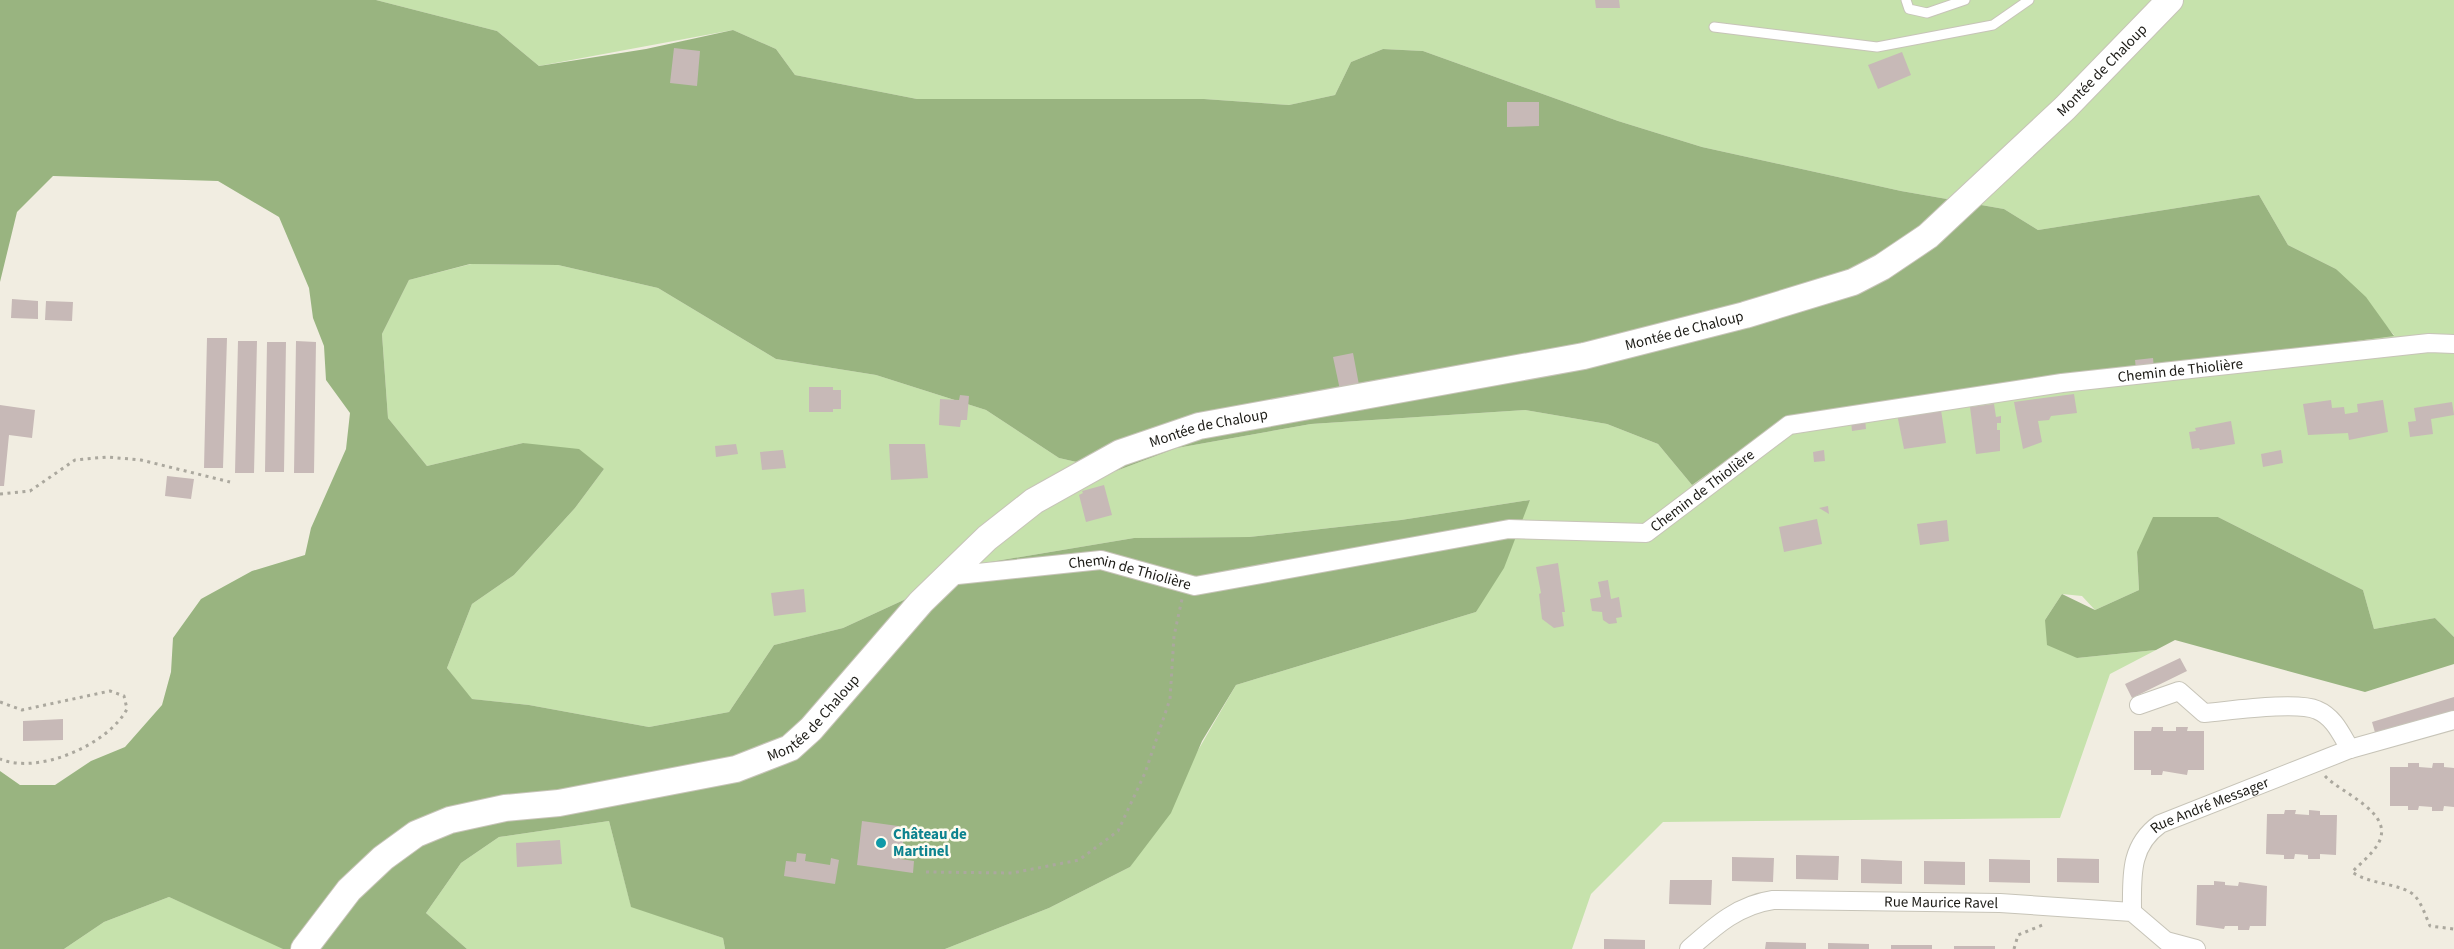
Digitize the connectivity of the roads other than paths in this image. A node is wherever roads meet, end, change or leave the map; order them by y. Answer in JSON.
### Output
{"nodes":[{"id":1,"x":1906,"y":0,"type":"edge"},
{"id":2,"x":1965,"y":0,"type":"edge"},
{"id":3,"x":2029,"y":0,"type":"edge"},
{"id":4,"x":2170,"y":0,"type":"edge"},
{"id":5,"x":1714,"y":27,"type":"dead end"},
{"id":6,"x":2454,"y":344,"type":"edge"},
{"id":7,"x":948,"y":576,"type":"junction"},
{"id":8,"x":2139,"y":705,"type":"dead end"},
{"id":9,"x":2454,"y":720,"type":"edge"},
{"id":10,"x":2350,"y":749,"type":"junction"},
{"id":11,"x":2132,"y":912,"type":"junction"},
{"id":12,"x":304,"y":949,"type":"edge"},
{"id":13,"x":1689,"y":949,"type":"edge"},
{"id":14,"x":2196,"y":949,"type":"edge"}],
"edges":[{"from":1,"to":2,"type":"lane"},
{"from":3,"to":5,"type":"lane"},
{"from":4,"to":7,"type":"main road","name":"Montée de Chaloup"},
{"from":6,"to":7,"type":"street","name":"Chemin de Thiolière"},
{"from":7,"to":12,"type":"main road","name":"Montée de Chaloup"},
{"from":8,"to":10,"type":"street"},
{"from":9,"to":10,"type":"street","name":"Rue André Messager"},
{"from":10,"to":11,"type":"street","name":"Rue André Messager"},
{"from":11,"to":13,"type":"street","name":"Rue Maurice Ravel"},
{"from":11,"to":14,"type":"street"}]}
